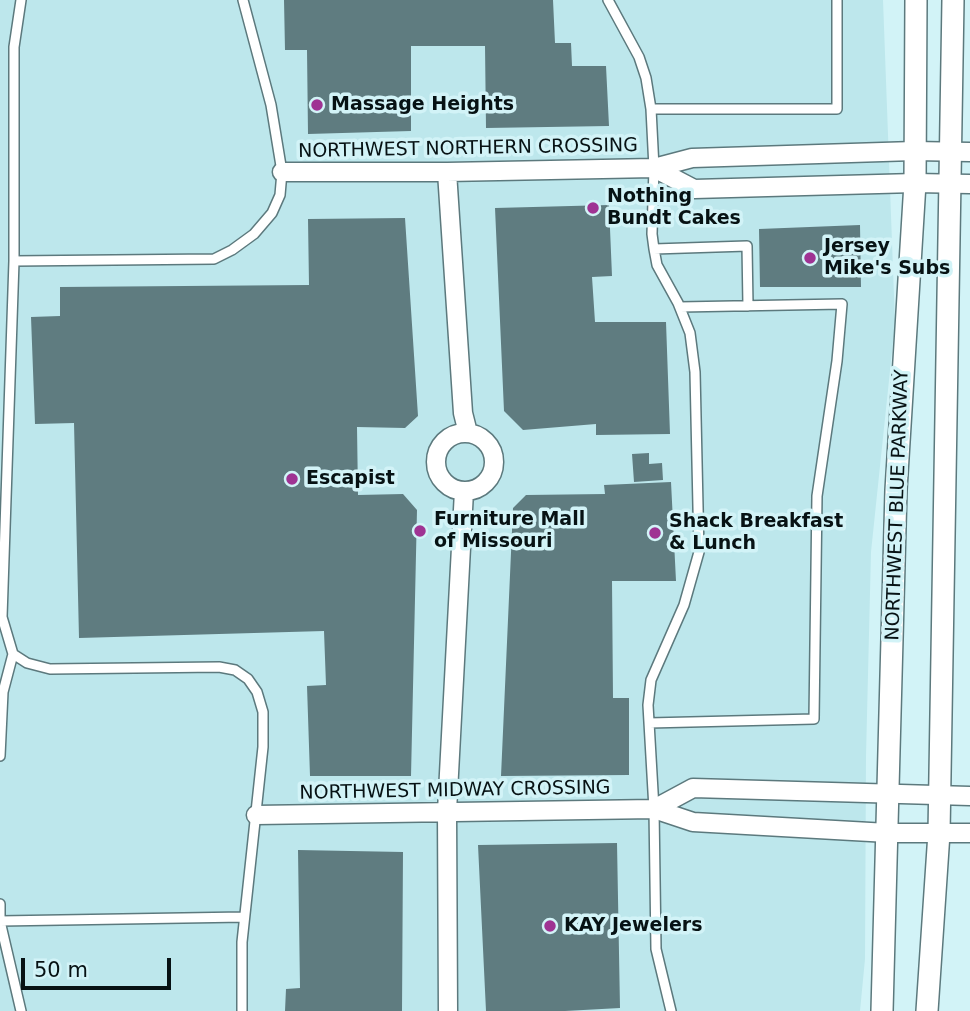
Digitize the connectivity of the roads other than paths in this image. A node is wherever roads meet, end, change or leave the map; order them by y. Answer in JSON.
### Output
{"nodes":[{"id":1,"x":21,"y":0,"type":"edge"},
{"id":2,"x":243,"y":0,"type":"edge"},
{"id":3,"x":608,"y":0,"type":"edge"},
{"id":4,"x":838,"y":0,"type":"edge"},
{"id":5,"x":916,"y":0,"type":"edge"},
{"id":6,"x":953,"y":0,"type":"edge"},
{"id":7,"x":651,"y":109,"type":"junction"},
{"id":8,"x":914,"y":151,"type":"junction"},
{"id":9,"x":960,"y":152,"type":"edge"},
{"id":10,"x":654,"y":168,"type":"junction"},
{"id":11,"x":282,"y":172,"type":"junction"},
{"id":12,"x":447,"y":172,"type":"junction"},
{"id":13,"x":915,"y":183,"type":"junction"},
{"id":14,"x":960,"y":184,"type":"edge"},
{"id":15,"x":654,"y":248,"type":"junction"},
{"id":16,"x":14,"y":261,"type":"junction"},
{"id":17,"x":748,"y":306,"type":"junction"},
{"id":18,"x":680,"y":307,"type":"junction"},
{"id":19,"x":468,"y":433,"type":"junction"},
{"id":20,"x":464,"y":491,"type":"junction"},
{"id":21,"x":13,"y":654,"type":"junction"},
{"id":22,"x":649,"y":723,"type":"junction"},
{"id":23,"x":0,"y":756,"type":"edge"},
{"id":24,"x":888,"y":793,"type":"junction"},
{"id":25,"x":939,"y":796,"type":"junction"},
{"id":26,"x":970,"y":796,"type":"edge"},
{"id":27,"x":654,"y":809,"type":"junction"},
{"id":28,"x":447,"y":811,"type":"junction"},
{"id":29,"x":256,"y":815,"type":"junction"},
{"id":30,"x":888,"y":833,"type":"junction"},
{"id":31,"x":939,"y":833,"type":"junction"},
{"id":32,"x":970,"y":833,"type":"edge"},
{"id":33,"x":0,"y":904,"type":"edge"},
{"id":34,"x":244,"y":917,"type":"junction"},
{"id":35,"x":0,"y":920,"type":"edge"},
{"id":36,"x":21,"y":1011,"type":"edge"},
{"id":37,"x":242,"y":1011,"type":"edge"},
{"id":38,"x":449,"y":1011,"type":"edge"},
{"id":39,"x":671,"y":1011,"type":"edge"},
{"id":40,"x":882,"y":1011,"type":"edge"},
{"id":41,"x":927,"y":1011,"type":"edge"}],
"edges":[{"from":1,"to":16,"type":"lane"},
{"from":2,"to":11,"type":"lane"},
{"from":3,"to":7,"type":"lane"},
{"from":4,"to":7,"type":"lane"},
{"from":5,"to":8,"type":"street","name":"NORTHWEST BLUE PARKWAY"},
{"from":6,"to":9,"type":"street"},
{"from":7,"to":10,"type":"lane"},
{"from":8,"to":9,"type":"street","name":"NORTHWEST NORTHERN CROSSING"},
{"from":8,"to":10,"type":"street","name":"NORTHWEST NORTHERN CROSSING"},
{"from":8,"to":13,"type":"street","name":"NORTHWEST BLUE PARKWAY"},
{"from":9,"to":14,"type":"street"},
{"from":10,"to":12,"type":"street","name":"NORTHWEST NORTHERN CROSSING"},
{"from":10,"to":13,"type":"street","name":"NORTHWEST NORTHERN CROSSING"},
{"from":10,"to":15,"type":"lane"},
{"from":11,"to":12,"type":"street","name":"NORTHWEST NORTHERN CROSSING"},
{"from":11,"to":16,"type":"lane"},
{"from":12,"to":19,"type":"street"},
{"from":13,"to":14,"type":"street","name":"NORTHWEST NORTHERN CROSSING"},
{"from":13,"to":24,"type":"street","name":"NORTHWEST BLUE PARKWAY"},
{"from":14,"to":25,"type":"street"},
{"from":15,"to":17,"type":"lane"},
{"from":15,"to":18,"type":"lane"},
{"from":16,"to":21,"type":"lane"},
{"from":17,"to":18,"type":"lane"},
{"from":17,"to":22,"type":"lane"},
{"from":18,"to":22,"type":"lane"},
{"from":19,"to":20,"type":"street"},
{"from":19,"to":20,"type":"street"},
{"from":20,"to":28,"type":"street"},
{"from":21,"to":23,"type":"lane"},
{"from":21,"to":29,"type":"lane"},
{"from":22,"to":27,"type":"lane"},
{"from":24,"to":25,"type":"street","name":"NORTHWEST MIDWAY CROSSING"},
{"from":24,"to":27,"type":"street","name":"NORTHWEST MIDWAY CROSSING"},
{"from":24,"to":30,"type":"street","name":"NORTHWEST BLUE PARKWAY"},
{"from":25,"to":26,"type":"street","name":"NORTHWEST MIDWAY CROSSING"},
{"from":25,"to":31,"type":"street"},
{"from":27,"to":28,"type":"street","name":"NORTHWEST MIDWAY CROSSING"},
{"from":27,"to":30,"type":"street","name":"NORTHWEST MIDWAY CROSSING"},
{"from":27,"to":39,"type":"lane"},
{"from":28,"to":29,"type":"street","name":"NORTHWEST MIDWAY CROSSING"},
{"from":28,"to":38,"type":"street"},
{"from":29,"to":34,"type":"lane"},
{"from":30,"to":31,"type":"street","name":"NORTHWEST MIDWAY CROSSING"},
{"from":30,"to":40,"type":"street","name":"NORTHWEST BLUE PARKWAY"},
{"from":31,"to":32,"type":"street","name":"NORTHWEST MIDWAY CROSSING"},
{"from":31,"to":41,"type":"street"},
{"from":33,"to":35,"type":"lane"},
{"from":34,"to":35,"type":"lane"},
{"from":34,"to":37,"type":"lane"},
{"from":35,"to":36,"type":"lane"}]}
